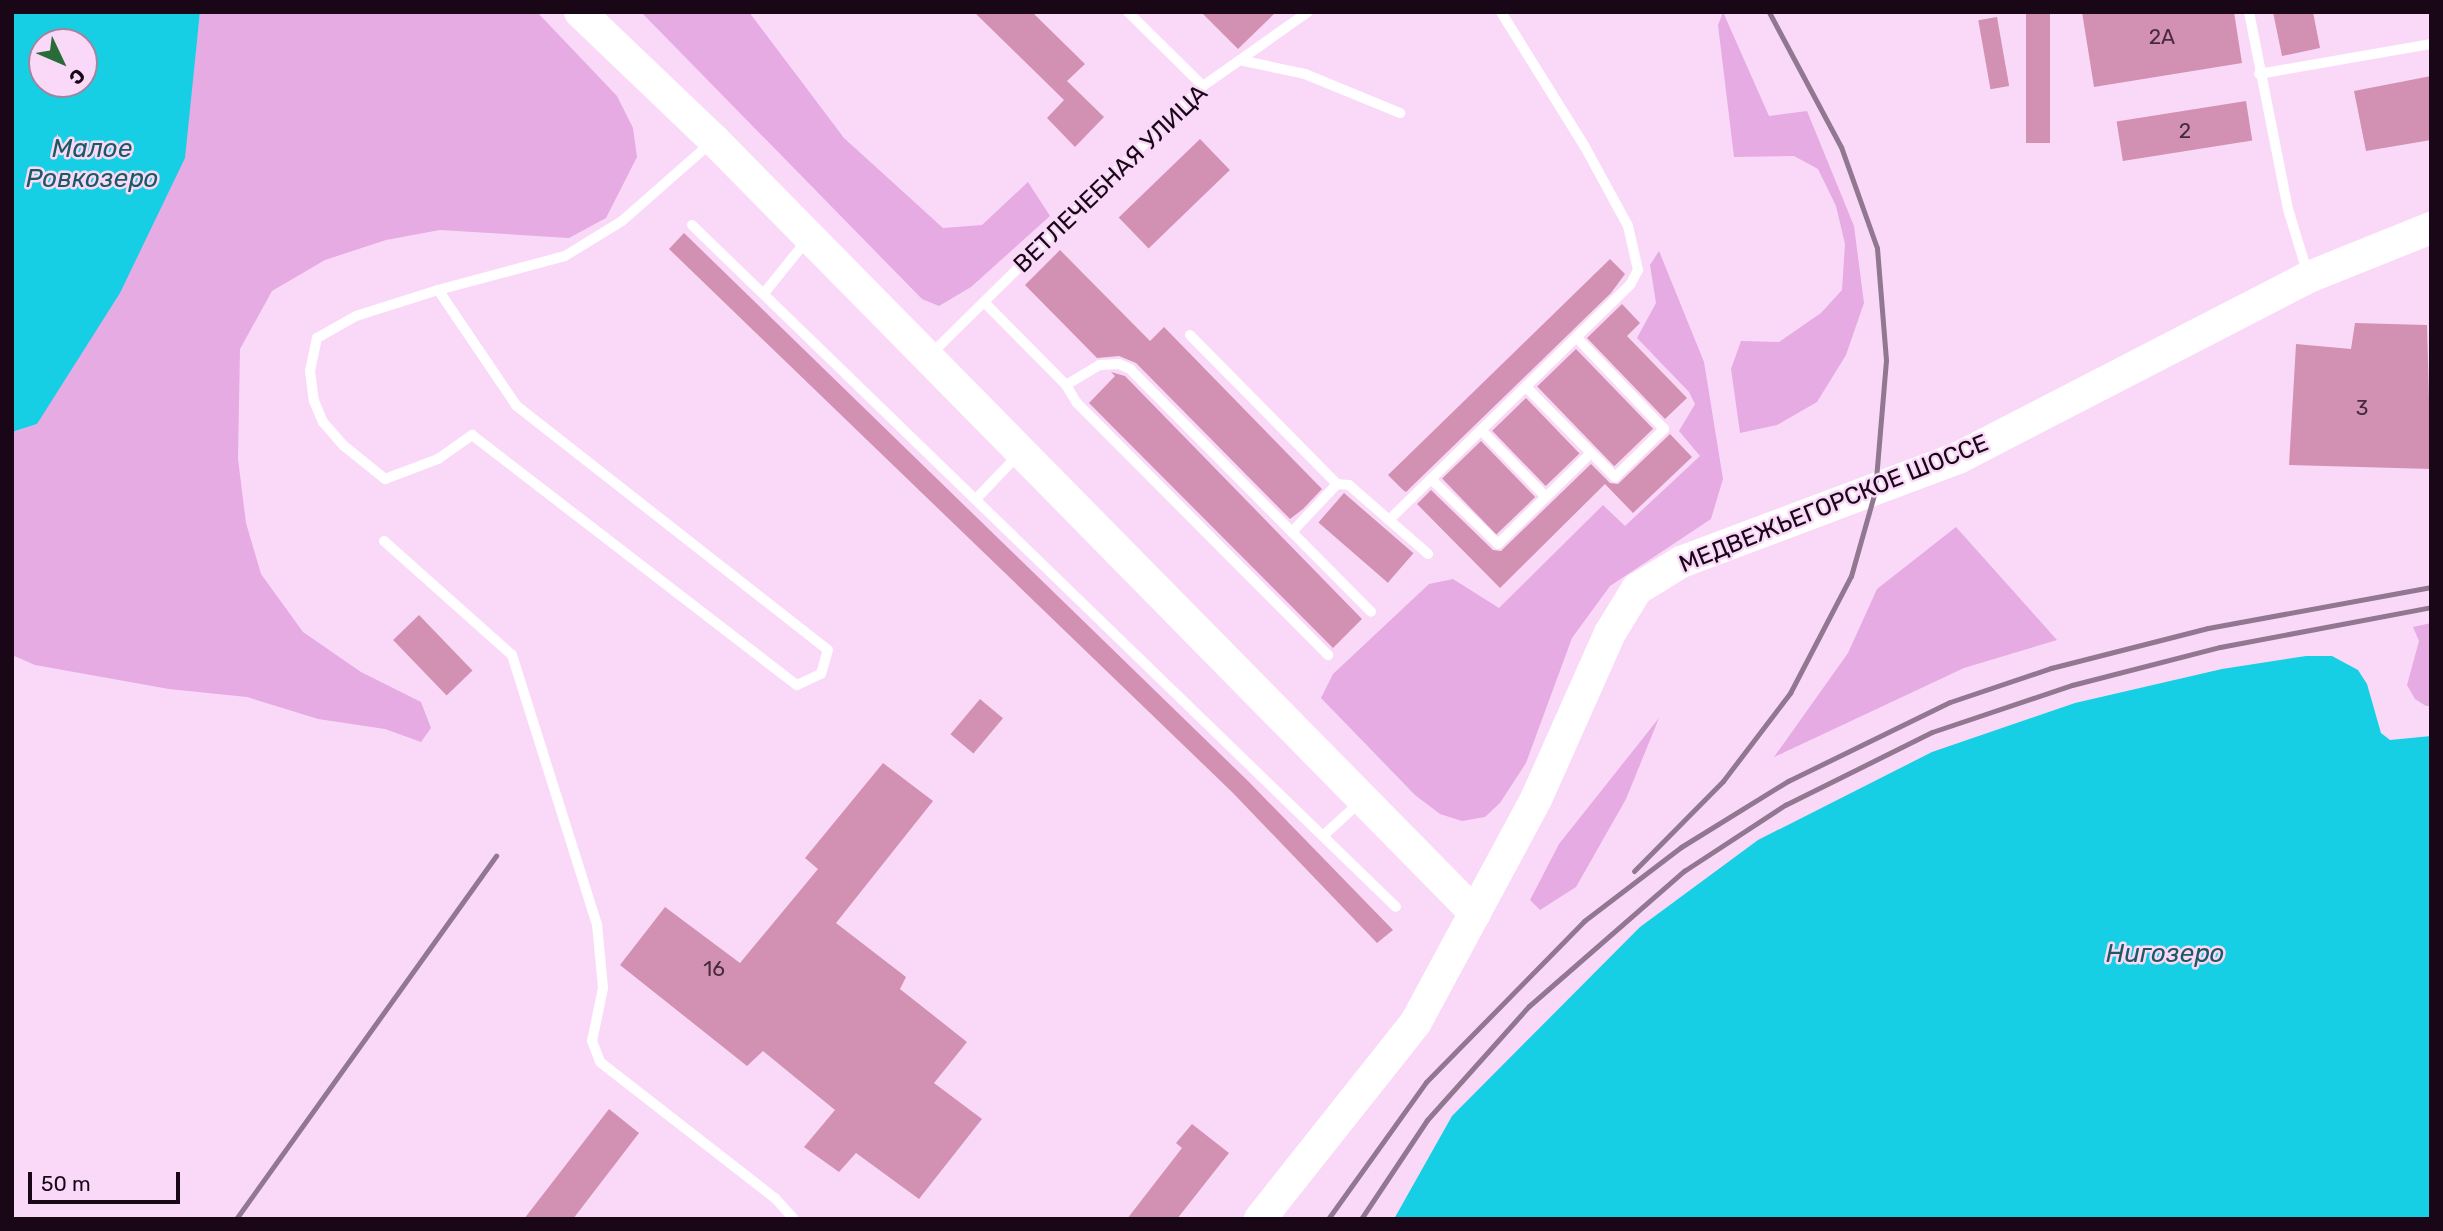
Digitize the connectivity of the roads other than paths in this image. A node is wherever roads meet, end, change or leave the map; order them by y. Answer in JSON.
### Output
{"nodes":[{"id":1,"x":580,"y":12,"type":"edge"},
{"id":2,"x":1128,"y":12,"type":"edge"},
{"id":3,"x":1308,"y":12,"type":"edge"},
{"id":4,"x":1501,"y":12,"type":"edge"},
{"id":5,"x":2249,"y":12,"type":"edge"},
{"id":6,"x":2431,"y":44,"type":"edge"},
{"id":7,"x":1244,"y":61,"type":"junction"},
{"id":8,"x":2259,"y":74,"type":"junction"},
{"id":9,"x":1203,"y":86,"type":"junction"},
{"id":10,"x":1400,"y":113,"type":"dead end"},
{"id":11,"x":714,"y":140,"type":"junction"},
{"id":12,"x":692,"y":225,"type":"dead end"},
{"id":13,"x":2431,"y":228,"type":"edge"},
{"id":14,"x":809,"y":238,"type":"junction"},
{"id":15,"x":2309,"y":277,"type":"junction"},
{"id":16,"x":438,"y":290,"type":"junction"},
{"id":17,"x":765,"y":292,"type":"junction"},
{"id":18,"x":984,"y":302,"type":"junction"},
{"id":19,"x":1190,"y":335,"type":"dead end"},
{"id":20,"x":1577,"y":338,"type":"junction"},
{"id":21,"x":926,"y":360,"type":"junction"},
{"id":22,"x":1066,"y":385,"type":"junction"},
{"id":23,"x":1526,"y":387,"type":"junction"},
{"id":24,"x":1481,"y":430,"type":"junction"},
{"id":25,"x":1022,"y":451,"type":"junction"},
{"id":26,"x":1591,"y":453,"type":"junction"},
{"id":27,"x":1431,"y":479,"type":"junction"},
{"id":28,"x":1337,"y":484,"type":"junction"},
{"id":29,"x":1546,"y":497,"type":"junction"},
{"id":30,"x":976,"y":498,"type":"junction"},
{"id":31,"x":1389,"y":520,"type":"junction"},
{"id":32,"x":1292,"y":532,"type":"junction"},
{"id":33,"x":384,"y":541,"type":"dead end"},
{"id":34,"x":1428,"y":554,"type":"dead end"},
{"id":35,"x":1371,"y":612,"type":"dead end"},
{"id":36,"x":1328,"y":655,"type":"dead end"},
{"id":37,"x":1362,"y":800,"type":"junction"},
{"id":38,"x":1324,"y":835,"type":"junction"},
{"id":39,"x":1396,"y":907,"type":"dead end"},
{"id":40,"x":1475,"y":913,"type":"junction"},
{"id":41,"x":794,"y":1219,"type":"edge"},
{"id":42,"x":1260,"y":1219,"type":"edge"}],
"edges":[{"from":1,"to":11,"type":"street"},
{"from":2,"to":9,"type":"lane"},
{"from":3,"to":7,"type":"lane","name":"ВЕТЛЕЧЕБНАЯ УЛИЦА"},
{"from":4,"to":20,"type":"lane"},
{"from":5,"to":8,"type":"lane"},
{"from":6,"to":8,"type":"lane"},
{"from":7,"to":9,"type":"lane","name":"ВЕТЛЕЧЕБНАЯ УЛИЦА"},
{"from":7,"to":10,"type":"lane"},
{"from":8,"to":15,"type":"lane"},
{"from":9,"to":18,"type":"lane","name":"ВЕТЛЕЧЕБНАЯ УЛИЦА"},
{"from":11,"to":14,"type":"street"},
{"from":11,"to":16,"type":"lane"},
{"from":12,"to":17,"type":"lane"},
{"from":13,"to":15,"type":"street","name":"МЕДВЕЖЬЕГОРСКОЕ ШОССЕ"},
{"from":14,"to":17,"type":"lane"},
{"from":14,"to":21,"type":"street"},
{"from":15,"to":40,"type":"street","name":"МЕДВЕЖЬЕГОРСКОЕ ШОССЕ"},
{"from":16,"to":16,"type":"lane"},
{"from":17,"to":30,"type":"lane"},
{"from":18,"to":21,"type":"lane","name":"ВЕТЛЕЧЕБНАЯ УЛИЦА"},
{"from":18,"to":22,"type":"lane"},
{"from":19,"to":28,"type":"lane"},
{"from":20,"to":23,"type":"lane"},
{"from":20,"to":26,"type":"lane"},
{"from":21,"to":25,"type":"street"},
{"from":22,"to":32,"type":"lane"},
{"from":22,"to":36,"type":"lane"},
{"from":23,"to":24,"type":"lane"},
{"from":23,"to":26,"type":"lane"},
{"from":24,"to":27,"type":"lane"},
{"from":24,"to":29,"type":"lane"},
{"from":25,"to":30,"type":"lane"},
{"from":25,"to":37,"type":"street"},
{"from":26,"to":29,"type":"lane"},
{"from":27,"to":29,"type":"lane"},
{"from":27,"to":31,"type":"lane"},
{"from":28,"to":31,"type":"lane"},
{"from":28,"to":32,"type":"lane"},
{"from":30,"to":38,"type":"lane"},
{"from":31,"to":34,"type":"lane"},
{"from":32,"to":35,"type":"lane"},
{"from":33,"to":41,"type":"lane"},
{"from":37,"to":38,"type":"lane"},
{"from":37,"to":40,"type":"street"},
{"from":38,"to":39,"type":"lane"},
{"from":40,"to":42,"type":"street","name":"МЕДВЕЖЬЕГОРСКОЕ ШОССЕ"}]}
